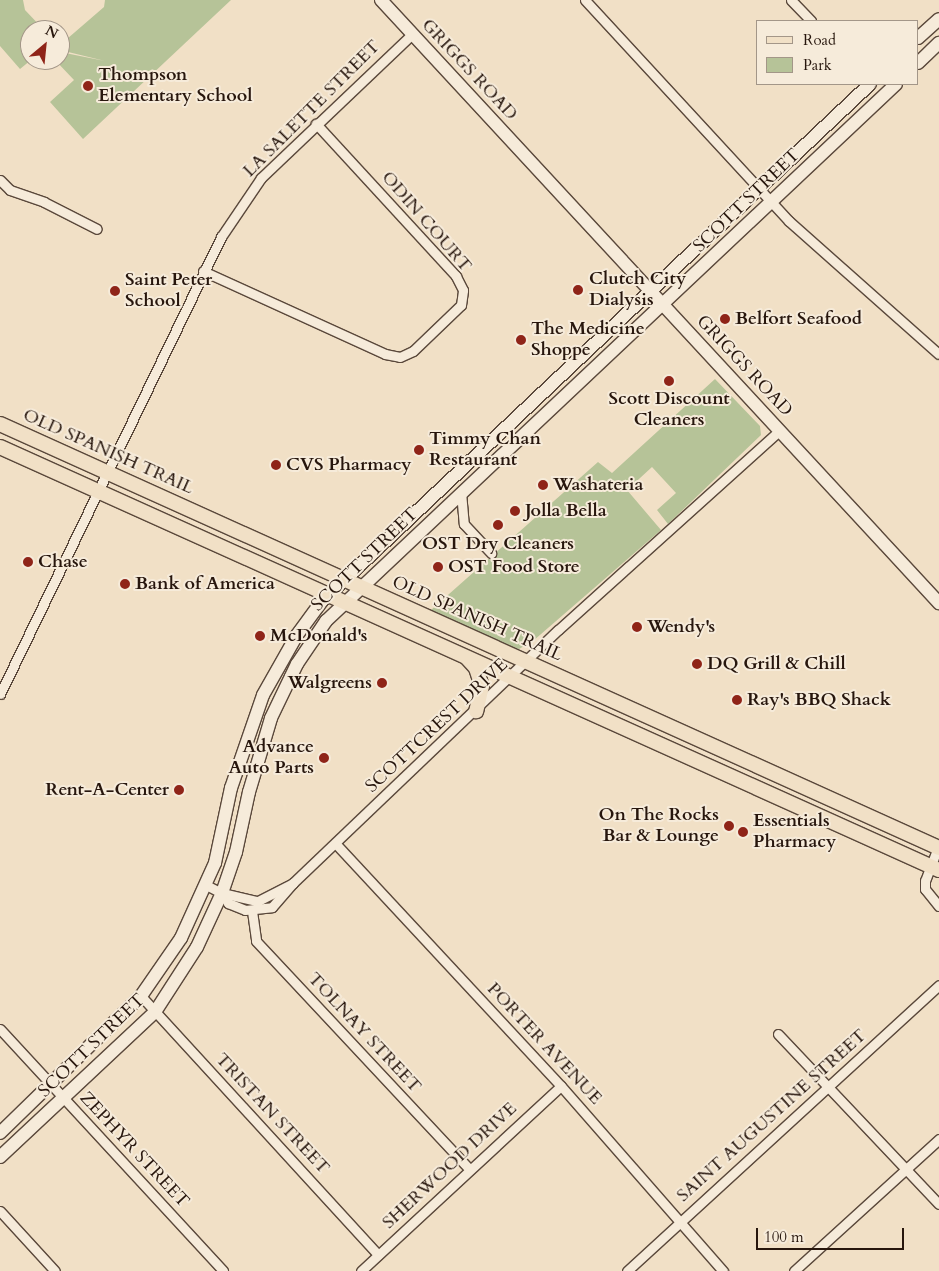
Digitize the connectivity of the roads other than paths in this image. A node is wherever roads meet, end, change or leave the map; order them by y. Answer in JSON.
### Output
{"nodes":[{"id":1,"x":381,"y":0,"type":"edge"},
{"id":2,"x":584,"y":0,"type":"edge"},
{"id":3,"x":791,"y":0,"type":"edge"},
{"id":4,"x":939,"y":18,"type":"edge"},
{"id":5,"x":810,"y":20,"type":"edge"},
{"id":6,"x":412,"y":34,"type":"junction"},
{"id":7,"x":919,"y":37,"type":"edge"},
{"id":8,"x":938,"y":45,"type":"edge"},
{"id":9,"x":919,"y":62,"type":"edge"},
{"id":10,"x":869,"y":85,"type":"edge"},
{"id":11,"x":871,"y":85,"type":"edge"},
{"id":12,"x":895,"y":85,"type":"edge"},
{"id":13,"x":882,"y":97,"type":"junction"},
{"id":14,"x":316,"y":124,"type":"junction"},
{"id":15,"x":0,"y":180,"type":"edge"},
{"id":16,"x":758,"y":187,"type":"junction"},
{"id":17,"x":772,"y":202,"type":"junction"},
{"id":18,"x":97,"y":229,"type":"dead end"},
{"id":19,"x":203,"y":271,"type":"junction"},
{"id":20,"x":651,"y":292,"type":"junction"},
{"id":21,"x":663,"y":305,"type":"junction"},
{"id":22,"x":939,"y":354,"type":"edge"},
{"id":23,"x":0,"y":424,"type":"edge"},
{"id":24,"x":780,"y":430,"type":"junction"},
{"id":25,"x":0,"y":447,"type":"edge"},
{"id":26,"x":107,"y":472,"type":"junction"},
{"id":27,"x":450,"y":480,"type":"junction"},
{"id":28,"x":98,"y":491,"type":"junction"},
{"id":29,"x":461,"y":492,"type":"junction"},
{"id":30,"x":233,"y":529,"type":"junction"},
{"id":31,"x":227,"y":547,"type":"junction"},
{"id":32,"x":492,"y":553,"type":"dead end"},
{"id":33,"x":344,"y":579,"type":"junction"},
{"id":34,"x":360,"y":586,"type":"junction"},
{"id":35,"x":330,"y":594,"type":"junction"},
{"id":36,"x":345,"y":601,"type":"junction"},
{"id":37,"x":939,"y":603,"type":"edge"},
{"id":38,"x":465,"y":656,"type":"junction"},
{"id":39,"x":527,"y":662,"type":"junction"},
{"id":40,"x":511,"y":677,"type":"junction"},
{"id":41,"x":0,"y":694,"type":"edge"},
{"id":42,"x":476,"y":711,"type":"junction"},
{"id":43,"x":648,"y":715,"type":"junction"},
{"id":44,"x":638,"y":735,"type":"junction"},
{"id":45,"x":242,"y":750,"type":"junction"},
{"id":46,"x":260,"y":751,"type":"junction"},
{"id":47,"x":778,"y":774,"type":"junction"},
{"id":48,"x":771,"y":794,"type":"junction"},
{"id":49,"x":336,"y":844,"type":"junction"},
{"id":50,"x":939,"y":848,"type":"edge"},
{"id":51,"x":936,"y":868,"type":"edge"},
{"id":52,"x":292,"y":883,"type":"junction"},
{"id":53,"x":206,"y":885,"type":"junction"},
{"id":54,"x":222,"y":893,"type":"junction"},
{"id":55,"x":939,"y":906,"type":"edge"},
{"id":56,"x":252,"y":911,"type":"junction"},
{"id":57,"x":939,"y":985,"type":"edge"},
{"id":58,"x":141,"y":996,"type":"junction"},
{"id":59,"x":155,"y":1012,"type":"junction"},
{"id":60,"x":0,"y":1029,"type":"edge"},
{"id":61,"x":778,"y":1034,"type":"dead end"},
{"id":62,"x":52,"y":1085,"type":"junction"},
{"id":63,"x":561,"y":1086,"type":"junction"},
{"id":64,"x":829,"y":1086,"type":"junction"},
{"id":65,"x":64,"y":1098,"type":"junction"},
{"id":66,"x":0,"y":1133,"type":"edge"},
{"id":67,"x":939,"y":1139,"type":"edge"},
{"id":68,"x":0,"y":1157,"type":"edge"},
{"id":69,"x":469,"y":1169,"type":"junction"},
{"id":70,"x":906,"y":1169,"type":"junction"},
{"id":71,"x":939,"y":1204,"type":"edge"},
{"id":72,"x":0,"y":1211,"type":"edge"},
{"id":73,"x":681,"y":1221,"type":"junction"},
{"id":74,"x":378,"y":1255,"type":"junction"},
{"id":75,"x":55,"y":1271,"type":"edge"},
{"id":76,"x":223,"y":1271,"type":"edge"},
{"id":77,"x":361,"y":1271,"type":"edge"},
{"id":78,"x":627,"y":1271,"type":"edge"},
{"id":79,"x":723,"y":1271,"type":"edge"},
{"id":80,"x":794,"y":1271,"type":"edge"}],
"edges":[{"from":1,"to":6,"type":"main road","name":"GRIGGS ROAD"},
{"from":2,"to":16,"type":"street"},
{"from":3,"to":5,"type":"street"},
{"from":4,"to":7,"type":"main road"},
{"from":6,"to":14,"type":"street","name":"LA SALETTE STREET"},
{"from":6,"to":20,"type":"main road","name":"GRIGGS ROAD"},
{"from":8,"to":9,"type":"main road"},
{"from":10,"to":16,"type":"main road","name":"SCOTT STREET"},
{"from":11,"to":13,"type":"street"},
{"from":12,"to":13,"type":"main road","name":"SCOTT STREET"},
{"from":13,"to":17,"type":"main road","name":"SCOTT STREET"},
{"from":14,"to":19,"type":"street","name":"LA SALETTE STREET"},
{"from":14,"to":19,"type":"street","name":"ODIN COURT"},
{"from":15,"to":18,"type":"street"},
{"from":16,"to":17,"type":"street"},
{"from":16,"to":20,"type":"main road","name":"SCOTT STREET"},
{"from":17,"to":21,"type":"main road","name":"SCOTT STREET"},
{"from":17,"to":22,"type":"street"},
{"from":19,"to":26,"type":"street","name":"LA SALETTE STREET"},
{"from":20,"to":21,"type":"main road","name":"GRIGGS ROAD"},
{"from":20,"to":27,"type":"main road","name":"SCOTT STREET"},
{"from":21,"to":24,"type":"main road","name":"GRIGGS ROAD"},
{"from":21,"to":29,"type":"main road","name":"SCOTT STREET"},
{"from":23,"to":26,"type":"main road","name":"OLD SPANISH TRAIL"},
{"from":24,"to":37,"type":"main road","name":"GRIGGS ROAD"},
{"from":24,"to":39,"type":"street","name":"SCOTTCREST DRIVE"},
{"from":25,"to":28,"type":"main road"},
{"from":26,"to":28,"type":"street","name":"LA SALETTE STREET"},
{"from":26,"to":30,"type":"main road","name":"OLD SPANISH TRAIL"},
{"from":27,"to":29,"type":"main road"},
{"from":27,"to":33,"type":"main road","name":"SCOTT STREET"},
{"from":28,"to":31,"type":"main road"},
{"from":28,"to":41,"type":"street","name":"LA SALETTE STREET"},
{"from":29,"to":32,"type":"street"},
{"from":29,"to":34,"type":"main road","name":"SCOTT STREET"},
{"from":30,"to":31,"type":"main road"},
{"from":30,"to":33,"type":"main road","name":"OLD SPANISH TRAIL"},
{"from":31,"to":35,"type":"main road"},
{"from":33,"to":34,"type":"main road","name":"OLD SPANISH TRAIL"},
{"from":33,"to":35,"type":"main road","name":"SCOTT STREET"},
{"from":34,"to":36,"type":"main road","name":"SCOTT STREET"},
{"from":34,"to":39,"type":"main road","name":"OLD SPANISH TRAIL"},
{"from":35,"to":36,"type":"main road"},
{"from":35,"to":45,"type":"main road","name":"SCOTT STREET"},
{"from":36,"to":38,"type":"main road"},
{"from":36,"to":46,"type":"main road","name":"SCOTT STREET"},
{"from":38,"to":40,"type":"main road"},
{"from":38,"to":42,"type":"main road"},
{"from":39,"to":40,"type":"street","name":"SCOTTCREST DRIVE"},
{"from":39,"to":43,"type":"main road","name":"OLD SPANISH TRAIL"},
{"from":40,"to":42,"type":"street","name":"SCOTTCREST DRIVE"},
{"from":40,"to":44,"type":"main road"},
{"from":42,"to":49,"type":"street","name":"SCOTTCREST DRIVE"},
{"from":43,"to":44,"type":"main road"},
{"from":43,"to":47,"type":"main road","name":"OLD SPANISH TRAIL"},
{"from":44,"to":48,"type":"main road"},
{"from":45,"to":46,"type":"main road"},
{"from":45,"to":53,"type":"main road","name":"SCOTT STREET"},
{"from":46,"to":54,"type":"main road","name":"SCOTT STREET"},
{"from":47,"to":48,"type":"main road"},
{"from":47,"to":50,"type":"main road","name":"OLD SPANISH TRAIL"},
{"from":48,"to":51,"type":"main road"},
{"from":49,"to":52,"type":"street","name":"SCOTTCREST DRIVE"},
{"from":49,"to":63,"type":"street","name":"PORTER AVENUE"},
{"from":50,"to":51,"type":"street"},
{"from":51,"to":55,"type":"street"},
{"from":52,"to":54,"type":"street","name":"SCOTTCREST DRIVE"},
{"from":52,"to":56,"type":"street","name":"SCOTTCREST DRIVE"},
{"from":53,"to":54,"type":"street","name":"SCOTTCREST DRIVE"},
{"from":53,"to":58,"type":"main road","name":"SCOTT STREET"},
{"from":54,"to":56,"type":"street","name":"SCOTTCREST DRIVE"},
{"from":54,"to":59,"type":"main road","name":"SCOTT STREET"},
{"from":56,"to":69,"type":"street","name":"TOLNAY STREET"},
{"from":57,"to":64,"type":"street","name":"SAINT AUGUSTINE STREET"},
{"from":58,"to":59,"type":"street","name":"TRISTAN STREET"},
{"from":58,"to":62,"type":"main road","name":"SCOTT STREET"},
{"from":59,"to":65,"type":"main road","name":"SCOTT STREET"},
{"from":59,"to":74,"type":"street","name":"TRISTAN STREET"},
{"from":60,"to":62,"type":"street","name":"ZEPHYR STREET"},
{"from":61,"to":64,"type":"street"},
{"from":62,"to":65,"type":"street","name":"ZEPHYR STREET"},
{"from":62,"to":66,"type":"main road","name":"SCOTT STREET"},
{"from":63,"to":69,"type":"street","name":"SHERWOOD DRIVE"},
{"from":63,"to":73,"type":"street","name":"PORTER AVENUE"},
{"from":64,"to":70,"type":"street"},
{"from":64,"to":73,"type":"street","name":"SAINT AUGUSTINE STREET"},
{"from":65,"to":68,"type":"main road","name":"SCOTT STREET"},
{"from":65,"to":76,"type":"street","name":"ZEPHYR STREET"},
{"from":67,"to":70,"type":"street"},
{"from":69,"to":74,"type":"street","name":"SHERWOOD DRIVE"},
{"from":70,"to":71,"type":"street"},
{"from":70,"to":80,"type":"street"},
{"from":72,"to":75,"type":"street"},
{"from":73,"to":78,"type":"street","name":"SAINT AUGUSTINE STREET"},
{"from":73,"to":79,"type":"street","name":"PORTER AVENUE"},
{"from":74,"to":77,"type":"street","name":"SHERWOOD DRIVE"}]}
